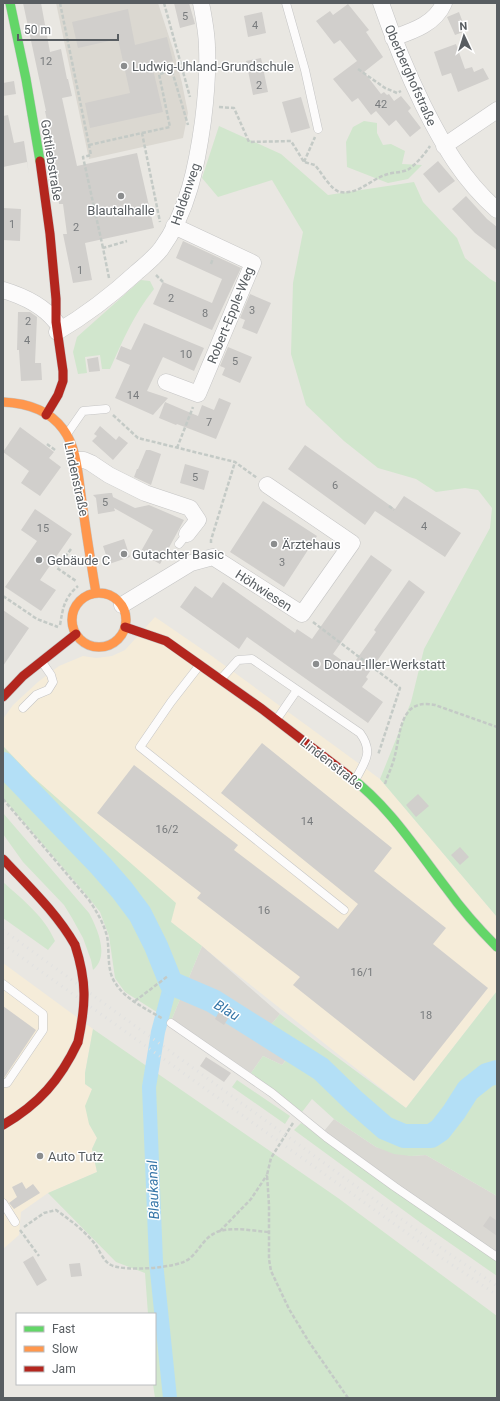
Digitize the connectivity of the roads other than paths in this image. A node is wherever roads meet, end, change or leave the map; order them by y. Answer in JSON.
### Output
{"nodes":[{"id":1,"x":10,"y":3,"type":"edge"},
{"id":2,"x":201,"y":3,"type":"edge"},
{"id":3,"x":286,"y":3,"type":"edge"},
{"id":4,"x":381,"y":3,"type":"edge"},
{"id":5,"x":444,"y":3,"type":"edge"},
{"id":6,"x":393,"y":38,"type":"junction"},
{"id":7,"x":497,"y":110,"type":"edge"},
{"id":8,"x":318,"y":129,"type":"road end"},
{"id":9,"x":441,"y":140,"type":"junction"},
{"id":10,"x":497,"y":210,"type":"edge"},
{"id":11,"x":167,"y":225,"type":"junction"},
{"id":12,"x":3,"y":290,"type":"edge"},
{"id":13,"x":56,"y":327,"type":"junction"},
{"id":14,"x":166,"y":382,"type":"dead end"},
{"id":15,"x":3,"y":402,"type":"edge"},
{"id":16,"x":103,"y":408,"type":"road end"},
{"id":17,"x":46,"y":415,"type":"junction"},
{"id":18,"x":67,"y":434,"type":"junction"},
{"id":19,"x":75,"y":460,"type":"junction"},
{"id":20,"x":267,"y":485,"type":"road end"},
{"id":21,"x":183,"y":539,"type":"dead end"},
{"id":22,"x":96,"y":593,"type":"junction"},
{"id":23,"x":122,"y":604,"type":"junction"},
{"id":24,"x":125,"y":628,"type":"junction"},
{"id":25,"x":76,"y":634,"type":"junction"},
{"id":26,"x":42,"y":661,"type":"junction"},
{"id":27,"x":200,"y":665,"type":"junction"},
{"id":28,"x":220,"y":680,"type":"junction"},
{"id":29,"x":297,"y":690,"type":"junction"},
{"id":30,"x":3,"y":697,"type":"edge"},
{"id":31,"x":23,"y":708,"type":"dead end"},
{"id":32,"x":276,"y":720,"type":"junction"},
{"id":33,"x":355,"y":780,"type":"junction"},
{"id":34,"x":3,"y":859,"type":"edge"},
{"id":35,"x":344,"y":910,"type":"dead end"},
{"id":36,"x":497,"y":947,"type":"edge"},
{"id":37,"x":3,"y":984,"type":"edge"},
{"id":38,"x":171,"y":1023,"type":"road end"},
{"id":39,"x":3,"y":1083,"type":"edge"},
{"id":40,"x":3,"y":1125,"type":"edge"},
{"id":41,"x":3,"y":1203,"type":"edge"},
{"id":42,"x":15,"y":1222,"type":"road end"},
{"id":43,"x":497,"y":1257,"type":"edge"}],
"edges":[{"from":1,"to":13,"type":"street","name":"Gottliebstraße"},
{"from":2,"to":11,"type":"street","name":"Haldenweg"},
{"from":3,"to":8,"type":"lane"},
{"from":4,"to":6,"type":"street","name":"Oberberghofstraße"},
{"from":5,"to":6,"type":"street"},
{"from":6,"to":9,"type":"street","name":"Oberberghofstraße"},
{"from":7,"to":9,"type":"street"},
{"from":9,"to":10,"type":"street","name":"Oberberghofstraße"},
{"from":11,"to":13,"type":"street","name":"Haldenweg"},
{"from":11,"to":14,"type":"street","name":"Robert-Epple-Weg"},
{"from":12,"to":13,"type":"street"},
{"from":13,"to":17,"type":"street"},
{"from":15,"to":17,"type":"street","name":"Lindenstraße"},
{"from":16,"to":18,"type":"lane"},
{"from":17,"to":18,"type":"street","name":"Lindenstraße"},
{"from":18,"to":19,"type":"street","name":"Lindenstraße"},
{"from":19,"to":21,"type":"street"},
{"from":19,"to":22,"type":"street","name":"Lindenstraße"},
{"from":20,"to":23,"type":"street","name":"Höhwiesen"},
{"from":22,"to":23,"type":"street"},
{"from":22,"to":25,"type":"street"},
{"from":23,"to":24,"type":"street"},
{"from":24,"to":25,"type":"street"},
{"from":24,"to":27,"type":"street","name":"Lindenstraße"},
{"from":25,"to":26,"type":"street"},
{"from":26,"to":30,"type":"street"},
{"from":26,"to":31,"type":"lane"},
{"from":27,"to":28,"type":"street","name":"Lindenstraße"},
{"from":27,"to":35,"type":"lane"},
{"from":28,"to":29,"type":"lane"},
{"from":28,"to":32,"type":"street","name":"Lindenstraße"},
{"from":29,"to":32,"type":"lane"},
{"from":29,"to":33,"type":"lane"},
{"from":32,"to":33,"type":"street","name":"Lindenstraße"},
{"from":33,"to":36,"type":"street","name":"Lindenstraße"},
{"from":34,"to":40,"type":"street","bridge":true},
{"from":37,"to":39,"type":"lane"},
{"from":38,"to":43,"type":"lane"},
{"from":41,"to":42,"type":"lane"}]}
